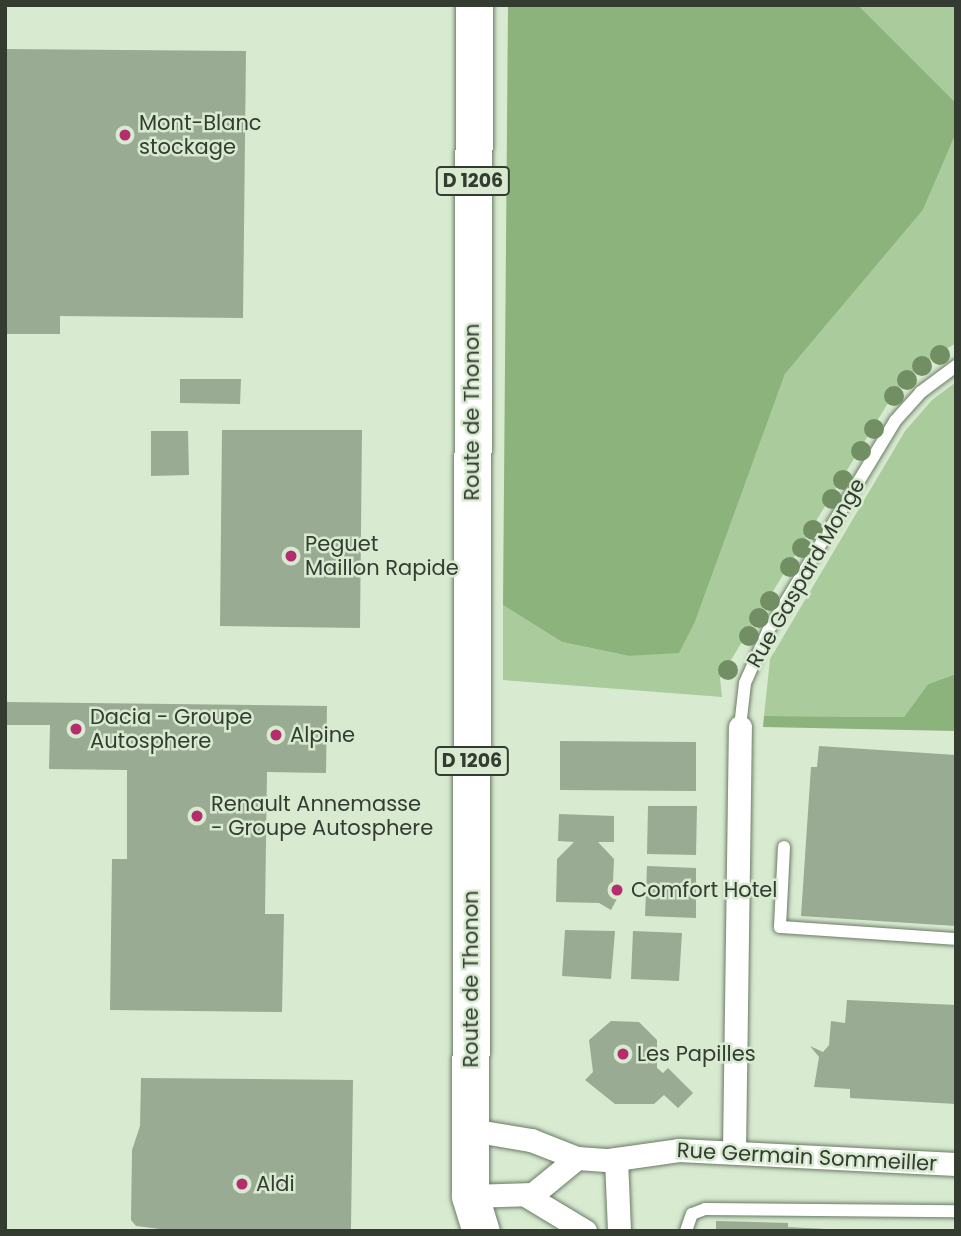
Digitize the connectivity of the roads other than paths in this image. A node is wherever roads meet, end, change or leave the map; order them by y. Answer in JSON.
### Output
{"nodes":[{"id":1,"x":474,"y":5,"type":"edge"},
{"id":2,"x":956,"y":366,"type":"edge"},
{"id":3,"x":740,"y":727,"type":"joint"},
{"id":4,"x":784,"y":847,"type":"dead end"},
{"id":5,"x":956,"y":939,"type":"edge"},
{"id":6,"x":471,"y":1130,"type":"junction"},
{"id":7,"x":734,"y":1151,"type":"junction"},
{"id":8,"x":577,"y":1158,"type":"junction"},
{"id":9,"x":616,"y":1159,"type":"junction"},
{"id":10,"x":956,"y":1164,"type":"edge"},
{"id":11,"x":470,"y":1196,"type":"junction"},
{"id":12,"x":527,"y":1196,"type":"junction"},
{"id":13,"x":956,"y":1211,"type":"edge"},
{"id":14,"x":458,"y":1231,"type":"edge"},
{"id":15,"x":481,"y":1231,"type":"edge"},
{"id":16,"x":585,"y":1231,"type":"edge"},
{"id":17,"x":619,"y":1231,"type":"edge"},
{"id":18,"x":686,"y":1231,"type":"edge"}],
"edges":[{"from":1,"to":6,"type":"main road","name":"Route de Thonon","number":"D 1206"},
{"from":2,"to":3,"type":"lane","name":"Rue Gaspard Monge"},
{"from":3,"to":7,"type":"street","name":"Rue Gaspard Monge"},
{"from":4,"to":5,"type":"lane"},
{"from":6,"to":8,"type":"street","name":"Rue Germain Sommeiller"},
{"from":6,"to":11,"type":"main road","name":"Route de Thonon","number":"D 1206"},
{"from":7,"to":9,"type":"street","name":"Rue Germain Sommeiller"},
{"from":7,"to":10,"type":"street","name":"Rue Germain Sommeiller"},
{"from":8,"to":9,"type":"street","name":"Rue Germain Sommeiller"},
{"from":8,"to":12,"type":"street"},
{"from":9,"to":17,"type":"street"},
{"from":11,"to":12,"type":"street"},
{"from":11,"to":14,"type":"main road","name":"Route de Thonon","number":"D 1206"},
{"from":11,"to":15,"type":"main road","name":"Route de Thonon","number":"D 1206"},
{"from":12,"to":16,"type":"street"},
{"from":13,"to":18,"type":"lane"}]}
